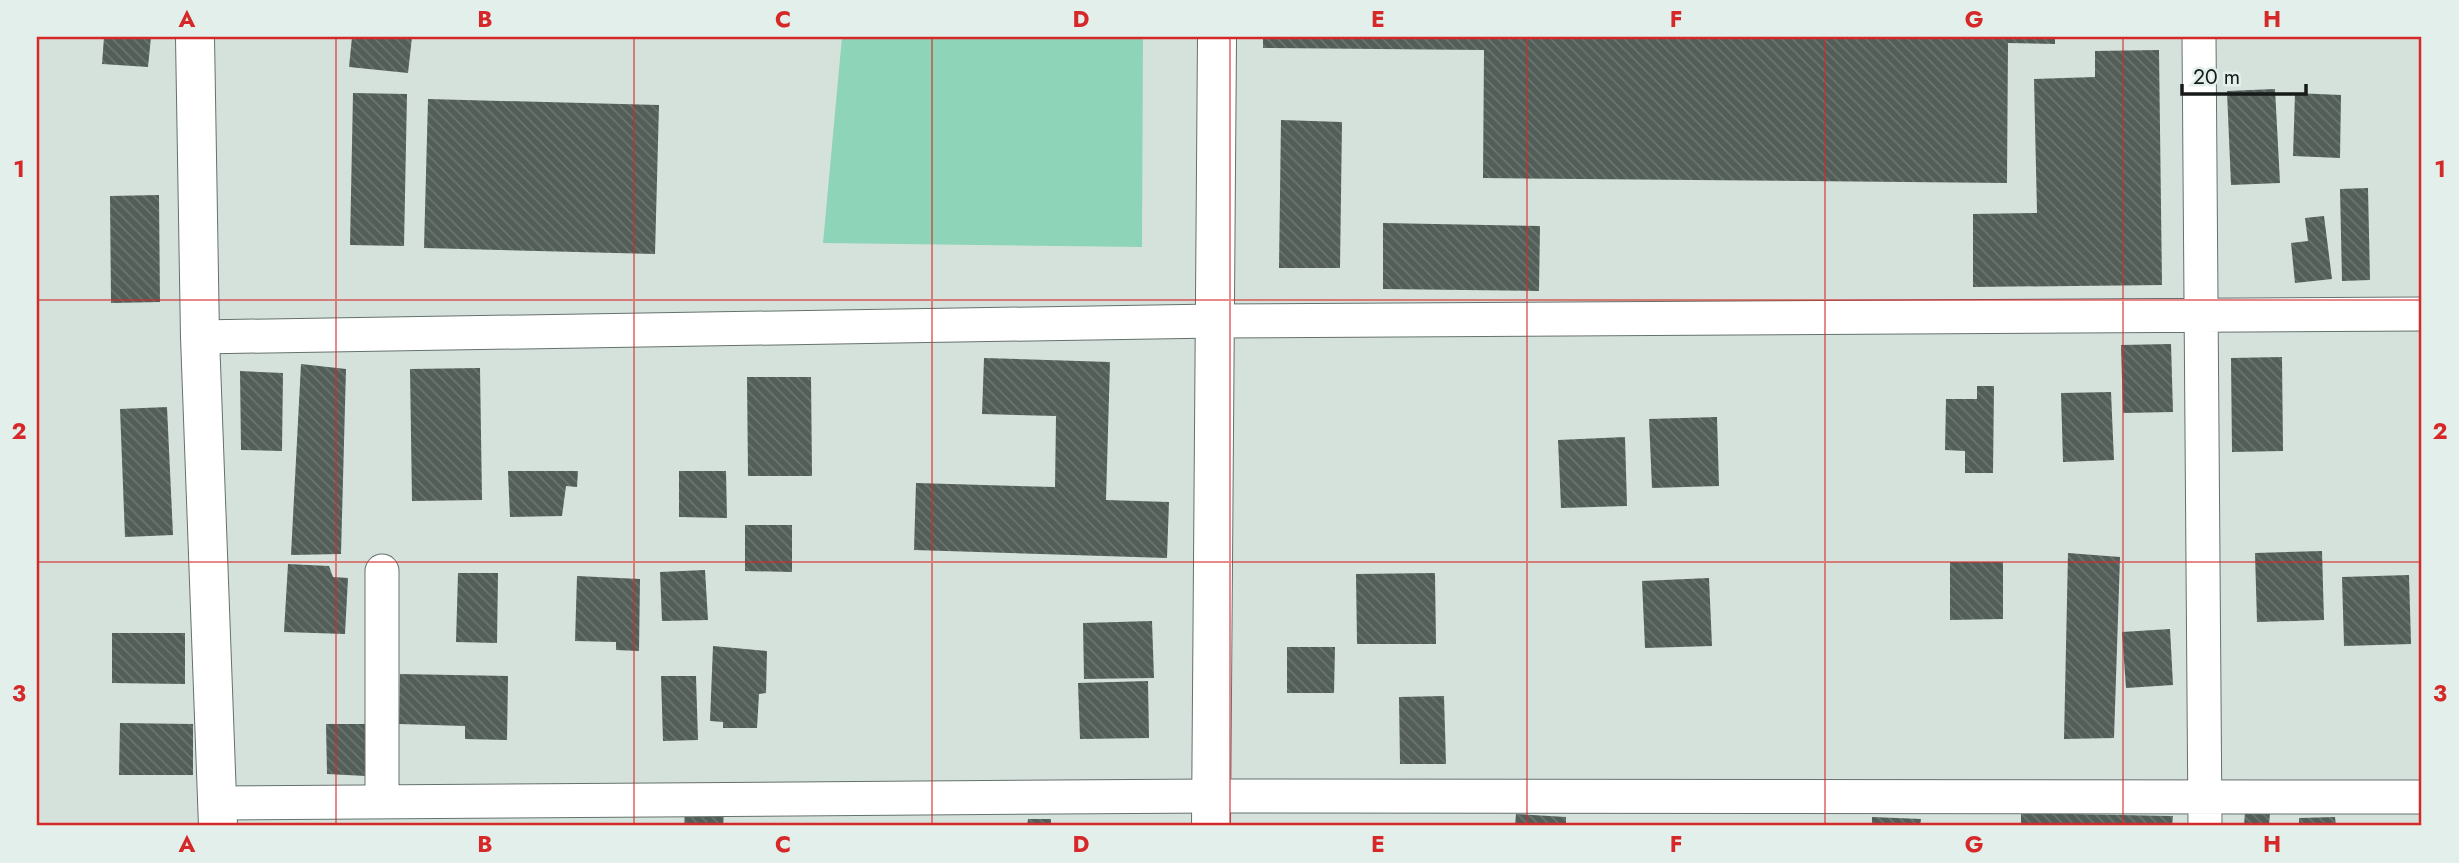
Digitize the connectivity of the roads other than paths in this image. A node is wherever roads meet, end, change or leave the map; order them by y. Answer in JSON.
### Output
{"nodes":[{"id":1,"x":195,"y":37,"type":"edge"},
{"id":2,"x":1217,"y":37,"type":"edge"},
{"id":3,"x":2199,"y":37,"type":"edge"},
{"id":4,"x":2422,"y":314,"type":"edge"},
{"id":5,"x":2200,"y":315,"type":"junction"},
{"id":6,"x":1216,"y":321,"type":"junction"},
{"id":7,"x":201,"y":337,"type":"junction"},
{"id":8,"x":382,"y":571,"type":"dead end"},
{"id":9,"x":2422,"y":797,"type":"edge"},
{"id":10,"x":382,"y":802,"type":"junction"},
{"id":11,"x":1211,"y":811,"type":"edge"},
{"id":12,"x":2205,"y":812,"type":"edge"},
{"id":13,"x":217,"y":815,"type":"edge"}],
"edges":[{"from":1,"to":7,"type":"street"},
{"from":2,"to":6,"type":"street"},
{"from":3,"to":5,"type":"street"},
{"from":4,"to":5,"type":"street"},
{"from":5,"to":6,"type":"street"},
{"from":5,"to":12,"type":"street"},
{"from":6,"to":7,"type":"street"},
{"from":6,"to":11,"type":"street"},
{"from":7,"to":13,"type":"street"},
{"from":8,"to":10,"type":"street"},
{"from":9,"to":12,"type":"street"},
{"from":10,"to":11,"type":"street"},
{"from":10,"to":13,"type":"street"},
{"from":11,"to":12,"type":"street"}]}
